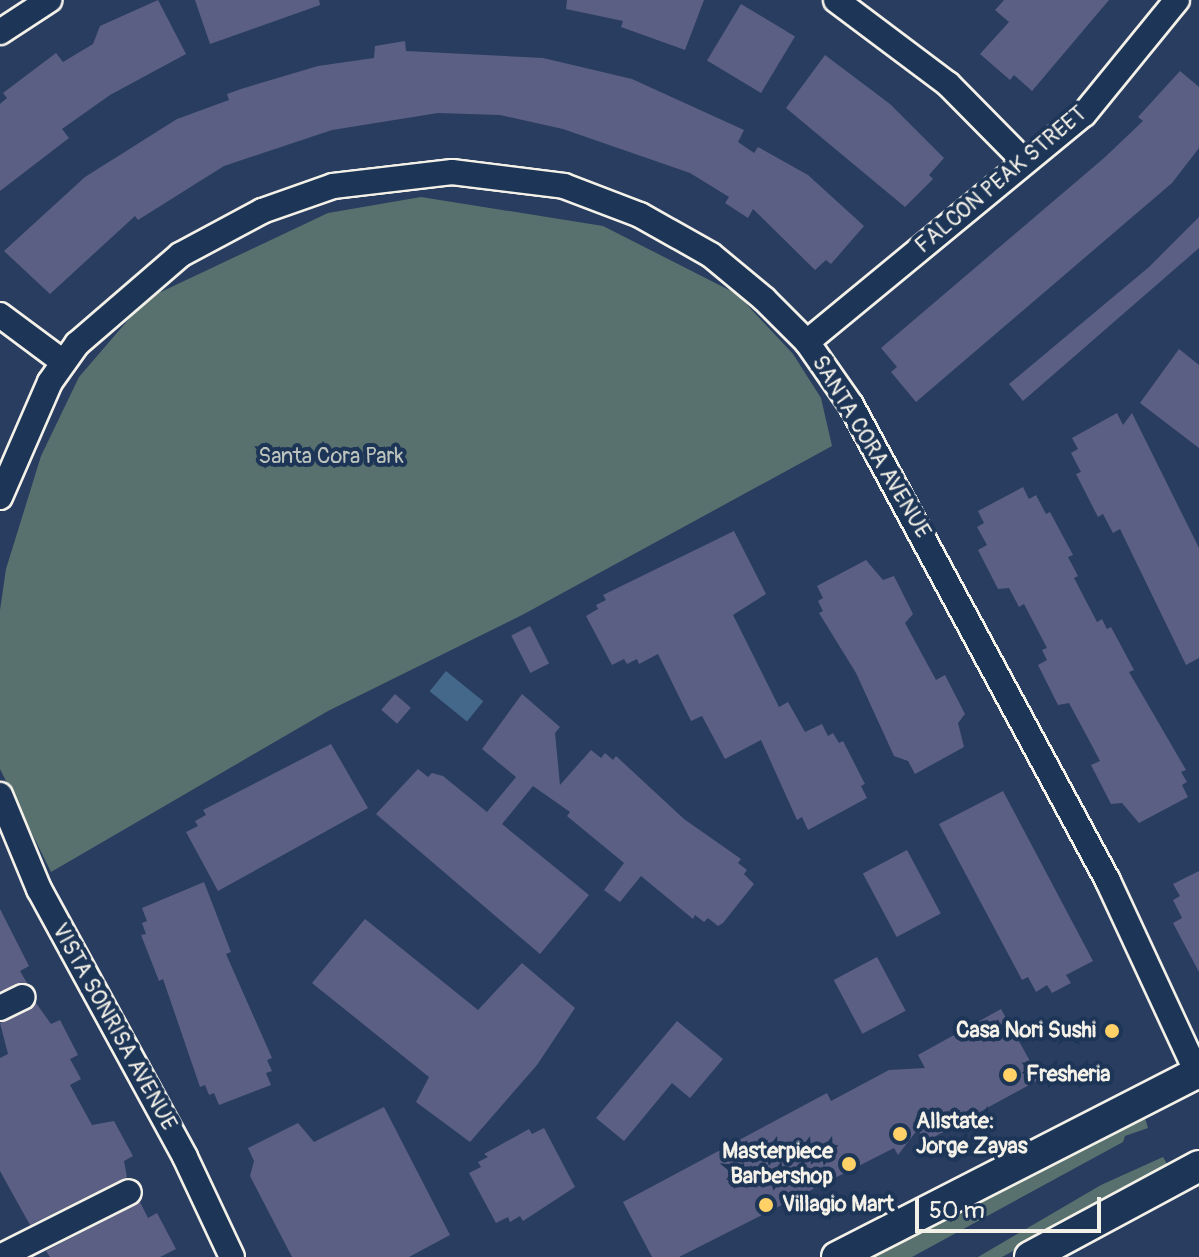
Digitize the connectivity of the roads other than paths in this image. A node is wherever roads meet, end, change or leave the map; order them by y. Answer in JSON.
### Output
{"nodes":[{"id":1,"x":49,"y":0,"type":"edge"},
{"id":2,"x":836,"y":0,"type":"edge"},
{"id":3,"x":1177,"y":0,"type":"edge"},
{"id":4,"x":0,"y":32,"type":"edge"},
{"id":5,"x":1024,"y":161,"type":"junction"},
{"id":6,"x":0,"y":315,"type":"edge"},
{"id":7,"x":807,"y":342,"type":"junction"},
{"id":8,"x":63,"y":362,"type":"junction"},
{"id":9,"x":0,"y":497,"type":"edge"},
{"id":10,"x":0,"y":795,"type":"edge"},
{"id":11,"x":9,"y":849,"type":"edge"},
{"id":12,"x":23,"y":997,"type":"dead end"},
{"id":13,"x":0,"y":1008,"type":"edge"},
{"id":14,"x":1198,"y":1074,"type":"edge"},
{"id":15,"x":1199,"y":1166,"type":"edge"},
{"id":16,"x":129,"y":1192,"type":"dead end"},
{"id":17,"x":0,"y":1257,"type":"edge"},
{"id":18,"x":232,"y":1257,"type":"edge"},
{"id":19,"x":837,"y":1257,"type":"edge"},
{"id":20,"x":1030,"y":1257,"type":"edge"}],
"edges":[{"from":1,"to":4,"type":"street"},
{"from":2,"to":5,"type":"street"},
{"from":3,"to":5,"type":"street","name":"FALCON PEAK STREET"},
{"from":5,"to":7,"type":"street","name":"FALCON PEAK STREET"},
{"from":6,"to":8,"type":"street"},
{"from":7,"to":8,"type":"street","name":"SANTA CORA AVENUE"},
{"from":7,"to":14,"type":"street","name":"SANTA CORA AVENUE"},
{"from":8,"to":9,"type":"street","name":"SANTA CORA AVENUE"},
{"from":10,"to":11,"type":"street","name":"VISTA SONRISA AVENUE"},
{"from":11,"to":18,"type":"street","name":"VISTA SONRISA AVENUE"},
{"from":12,"to":13,"type":"street"},
{"from":14,"to":19,"type":"main road"},
{"from":15,"to":20,"type":"main road"},
{"from":16,"to":17,"type":"street"}]}
